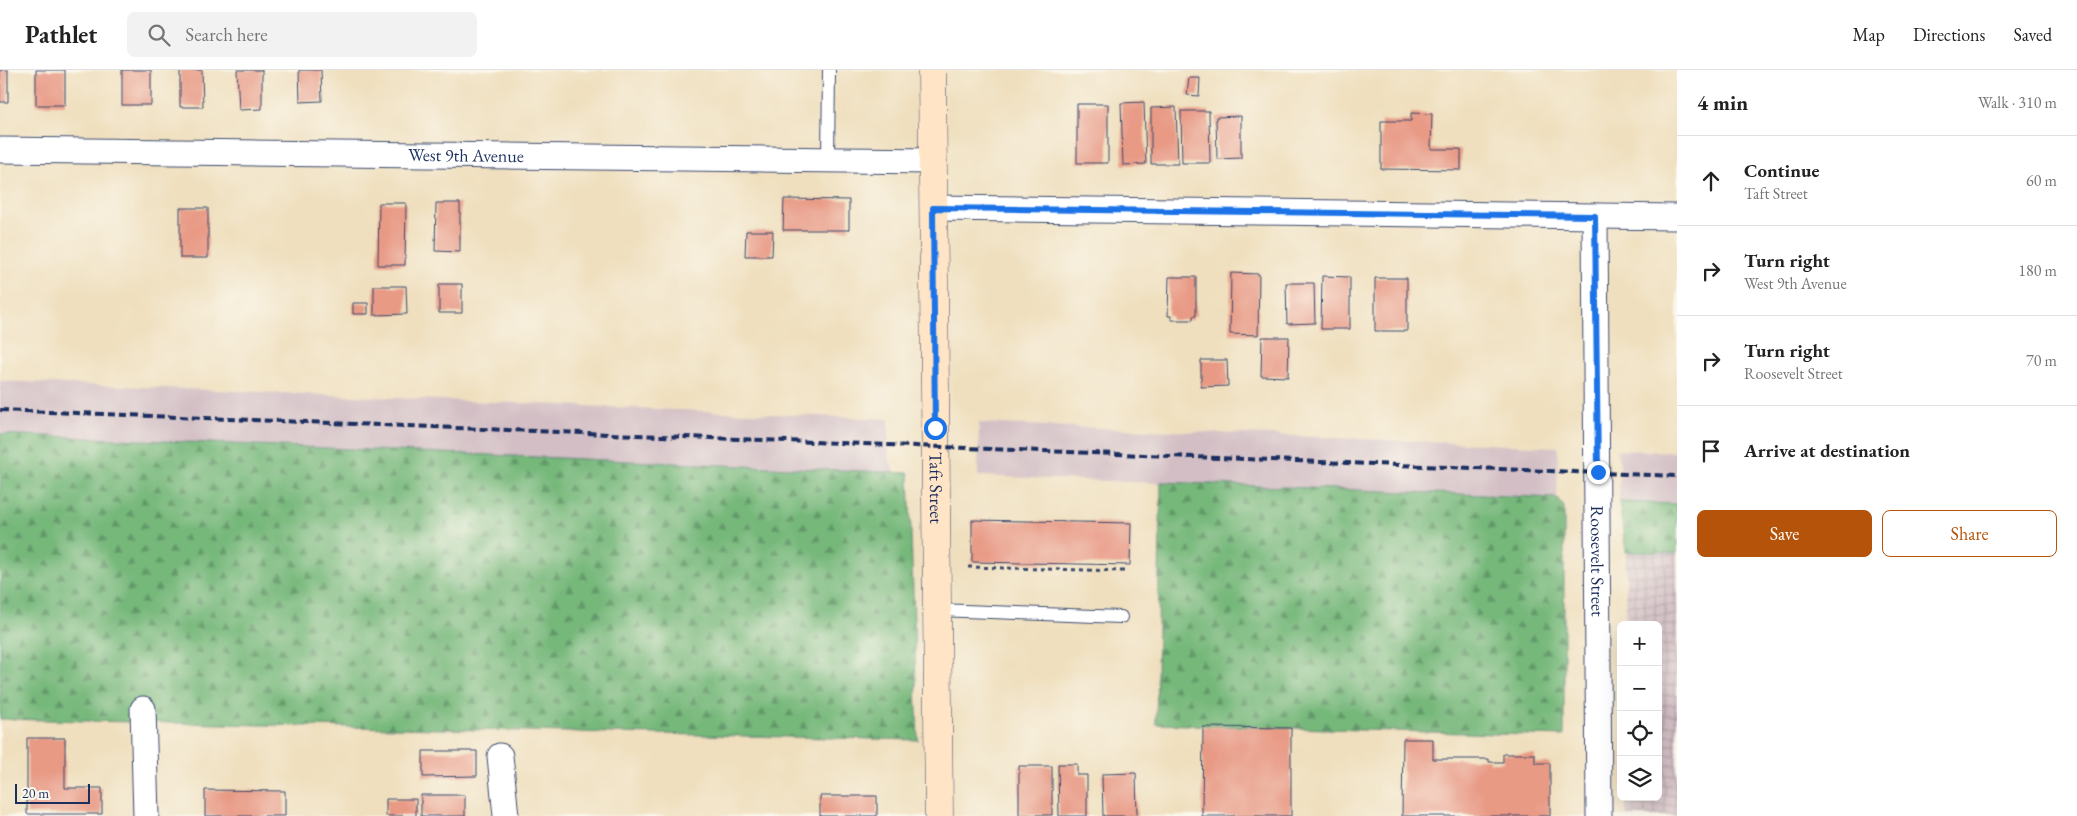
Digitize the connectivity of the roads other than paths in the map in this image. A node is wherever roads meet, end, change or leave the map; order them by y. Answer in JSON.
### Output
{"nodes":[{"id":1,"x":829,"y":70,"type":"edge"},
{"id":2,"x":932,"y":70,"type":"edge"},
{"id":3,"x":0,"y":150,"type":"edge"},
{"id":4,"x":828,"y":160,"type":"junction"},
{"id":5,"x":933,"y":161,"type":"junction"},
{"id":6,"x":933,"y":208,"type":"junction"},
{"id":7,"x":1595,"y":216,"type":"junction"},
{"id":8,"x":1677,"y":217,"type":"edge"},
{"id":9,"x":937,"y":610,"type":"junction"},
{"id":10,"x":1121,"y":617,"type":"dead end"},
{"id":11,"x":143,"y":708,"type":"dead end"},
{"id":12,"x":500,"y":756,"type":"dead end"},
{"id":13,"x":146,"y":816,"type":"edge"},
{"id":14,"x":506,"y":816,"type":"edge"},
{"id":15,"x":939,"y":816,"type":"edge"},
{"id":16,"x":1599,"y":816,"type":"edge"}],
"edges":[{"from":1,"to":4,"type":"lane"},
{"from":2,"to":5,"type":"street","name":"Taft Street"},
{"from":3,"to":4,"type":"street","name":"West 9th Avenue"},
{"from":4,"to":5,"type":"street","name":"West 9th Avenue"},
{"from":5,"to":6,"type":"street","name":"Taft Street"},
{"from":6,"to":7,"type":"street"},
{"from":6,"to":9,"type":"street","name":"Taft Street"},
{"from":7,"to":8,"type":"street"},
{"from":7,"to":16,"type":"street","name":"Roosevelt Street"},
{"from":9,"to":10,"type":"lane"},
{"from":9,"to":15,"type":"street","name":"Taft Street"},
{"from":11,"to":13,"type":"street"},
{"from":12,"to":14,"type":"street"}]}
